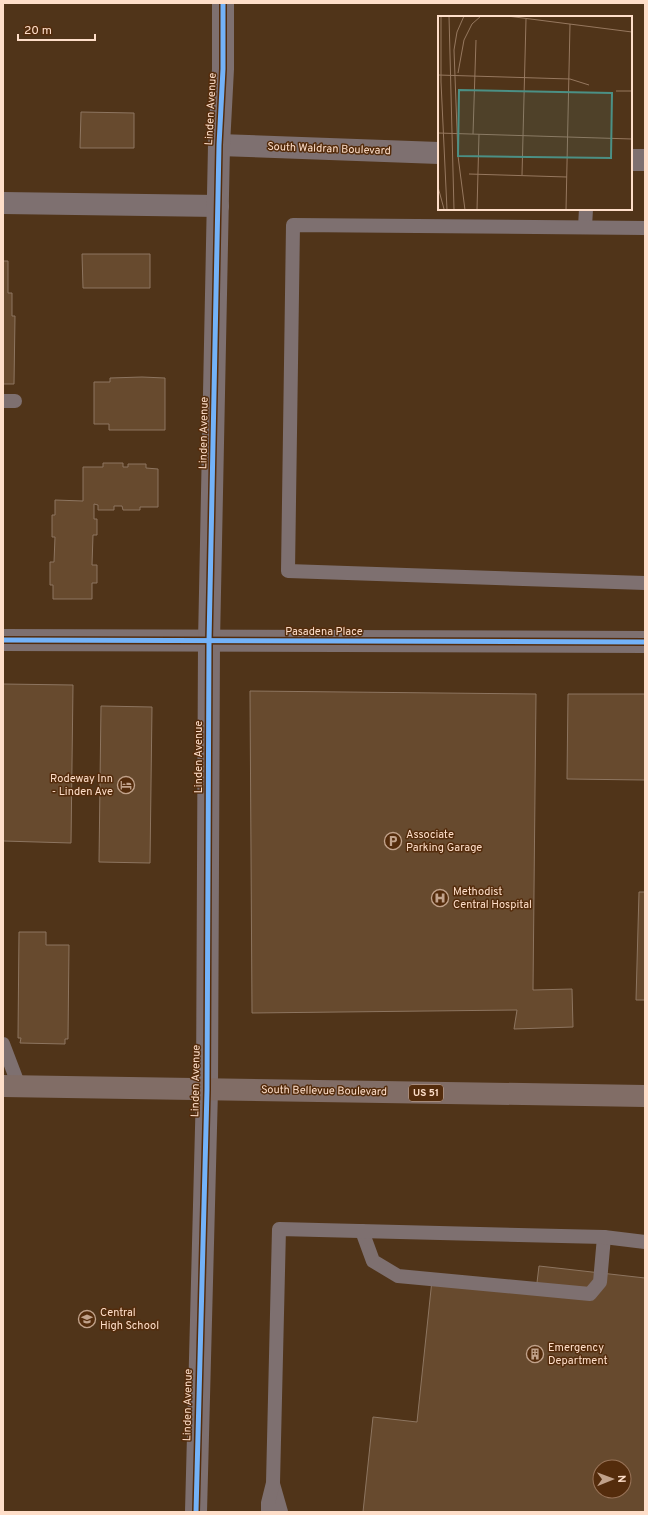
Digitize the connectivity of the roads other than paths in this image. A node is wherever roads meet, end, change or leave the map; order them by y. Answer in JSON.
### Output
{"nodes":[{"id":1,"x":223,"y":3,"type":"edge"},
{"id":2,"x":219,"y":145,"type":"junction"},
{"id":3,"x":438,"y":153,"type":"edge"},
{"id":4,"x":632,"y":160,"type":"edge"},
{"id":5,"x":645,"y":160,"type":"edge"},
{"id":6,"x":3,"y":203,"type":"edge"},
{"id":7,"x":218,"y":206,"type":"junction"},
{"id":8,"x":586,"y":210,"type":"edge"},
{"id":9,"x":585,"y":227,"type":"junction"},
{"id":10,"x":645,"y":228,"type":"edge"},
{"id":11,"x":645,"y":583,"type":"edge"},
{"id":12,"x":3,"y":640,"type":"edge"},
{"id":13,"x":210,"y":642,"type":"junction"},
{"id":14,"x":645,"y":642,"type":"edge"},
{"id":15,"x":3,"y":1044,"type":"edge"},
{"id":16,"x":11,"y":1086,"type":"edge"},
{"id":17,"x":207,"y":1090,"type":"junction"},
{"id":18,"x":645,"y":1096,"type":"edge"},
{"id":19,"x":362,"y":1231,"type":"junction"},
{"id":20,"x":604,"y":1237,"type":"junction"},
{"id":21,"x":645,"y":1242,"type":"edge"},
{"id":22,"x":273,"y":1483,"type":"junction"},
{"id":23,"x":196,"y":1512,"type":"edge"},
{"id":24,"x":268,"y":1512,"type":"edge"},
{"id":25,"x":281,"y":1512,"type":"edge"}],
"edges":[{"from":1,"to":2,"type":"street","name":"Linden Avenue"},
{"from":2,"to":3,"type":"street","name":"South Waldran Boulevard"},
{"from":2,"to":7,"type":"street","name":"Linden Avenue"},
{"from":4,"to":5,"type":"street"},
{"from":6,"to":7,"type":"street"},
{"from":7,"to":13,"type":"street","name":"Linden Avenue"},
{"from":8,"to":9,"type":"lane"},
{"from":9,"to":10,"type":"lane"},
{"from":9,"to":11,"type":"lane"},
{"from":12,"to":13,"type":"street","name":"Pasadena Place"},
{"from":13,"to":14,"type":"street","name":"Pasadena Place"},
{"from":13,"to":17,"type":"street","name":"Linden Avenue"},
{"from":15,"to":16,"type":"lane"},
{"from":16,"to":17,"type":"main road","name":"South Bellevue Boulevard","number":"US 51"},
{"from":17,"to":18,"type":"main road","name":"South Bellevue Boulevard","number":"US 51"},
{"from":17,"to":23,"type":"street","name":"Linden Avenue"},
{"from":19,"to":20,"type":"lane"},
{"from":19,"to":20,"type":"lane"},
{"from":19,"to":22,"type":"lane"},
{"from":20,"to":21,"type":"lane"},
{"from":22,"to":24,"type":"lane"},
{"from":22,"to":25,"type":"lane"}]}
